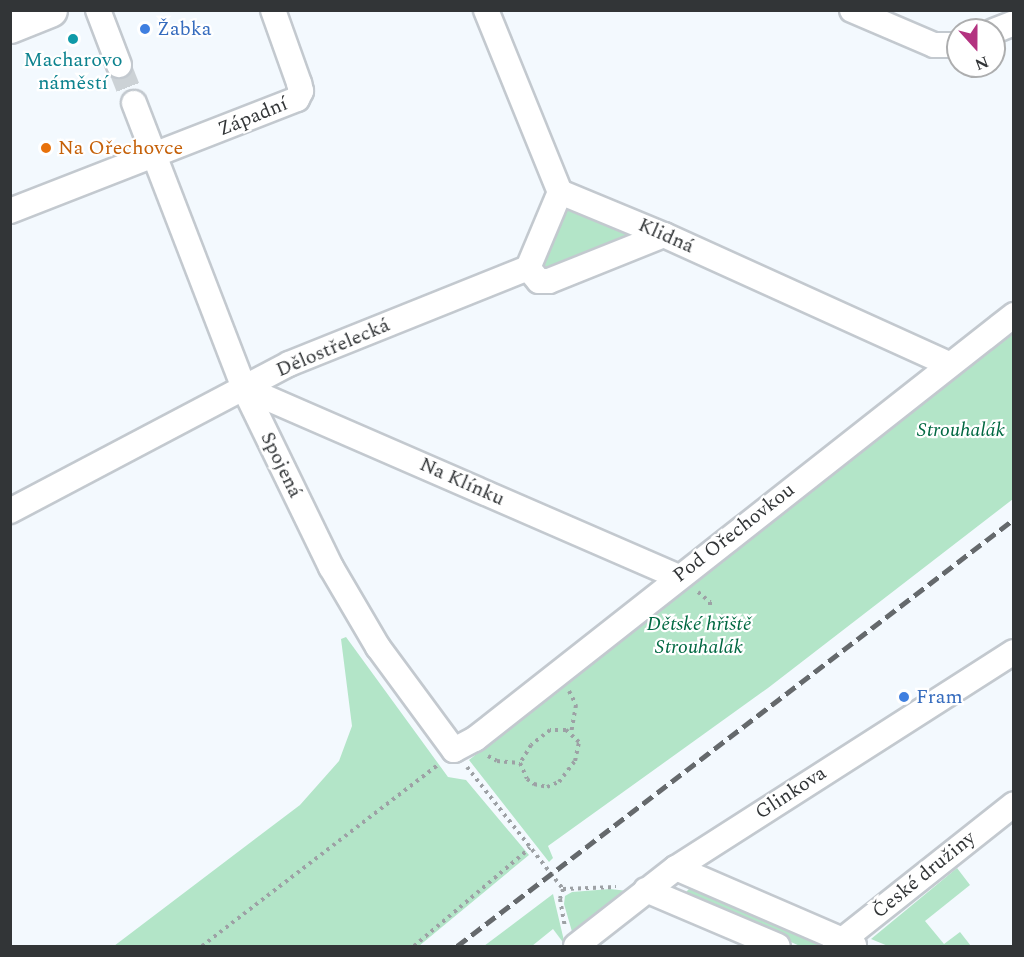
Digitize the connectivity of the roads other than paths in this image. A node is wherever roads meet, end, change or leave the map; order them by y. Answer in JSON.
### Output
{"nodes":[{"id":1,"x":50,"y":10,"type":"edge"},
{"id":2,"x":98,"y":10,"type":"edge"},
{"id":3,"x":273,"y":10,"type":"edge"},
{"id":4,"x":486,"y":10,"type":"edge"},
{"id":5,"x":852,"y":10,"type":"edge"},
{"id":6,"x":10,"y":26,"type":"edge"},
{"id":7,"x":946,"y":45,"type":"edge"},
{"id":8,"x":120,"y":65,"type":"tunnel mouth"},
{"id":9,"x":134,"y":103,"type":"tunnel mouth"},
{"id":10,"x":155,"y":156,"type":"junction"},
{"id":11,"x":560,"y":192,"type":"junction"},
{"id":12,"x":10,"y":211,"type":"edge"},
{"id":13,"x":664,"y":235,"type":"junction"},
{"id":14,"x":528,"y":268,"type":"junction"},
{"id":15,"x":1014,"y":315,"type":"edge"},
{"id":16,"x":949,"y":364,"type":"junction"},
{"id":17,"x":244,"y":388,"type":"junction"},
{"id":18,"x":10,"y":511,"type":"edge"},
{"id":19,"x":685,"y":580,"type":"junction"},
{"id":20,"x":1014,"y":652,"type":"edge"},
{"id":21,"x":446,"y":757,"type":"joint"},
{"id":22,"x":1014,"y":804,"type":"edge"},
{"id":23,"x":676,"y":868,"type":"junction"},
{"id":24,"x":646,"y":890,"type":"junction"},
{"id":25,"x":572,"y":942,"type":"edge"},
{"id":26,"x":845,"y":944,"type":"edge"},
{"id":27,"x":778,"y":946,"type":"edge"}],
"edges":[{"from":1,"to":6,"type":"street"},
{"from":2,"to":8,"type":"street"},
{"from":3,"to":10,"type":"street","name":"Západní"},
{"from":4,"to":11,"type":"street"},
{"from":5,"to":7,"type":"street"},
{"from":9,"to":10,"type":"street","name":"Spojená"},
{"from":10,"to":12,"type":"street"},
{"from":10,"to":17,"type":"street","name":"Spojená"},
{"from":11,"to":13,"type":"street","name":"Klidná"},
{"from":11,"to":14,"type":"street"},
{"from":13,"to":14,"type":"street"},
{"from":13,"to":16,"type":"street","name":"Klidná"},
{"from":14,"to":17,"type":"street","name":"Dělostřelecká"},
{"from":15,"to":16,"type":"street","name":"Pod Ořechovkou"},
{"from":16,"to":19,"type":"street","name":"Pod Ořechovkou"},
{"from":17,"to":18,"type":"street","name":"Dělostřelecká"},
{"from":17,"to":19,"type":"street","name":"Na Klínku"},
{"from":17,"to":21,"type":"street","name":"Spojená"},
{"from":19,"to":21,"type":"street","name":"Pod Ořechovkou"},
{"from":20,"to":23,"type":"street","name":"Glinkova"},
{"from":22,"to":26,"type":"street","name":"České družiny"},
{"from":23,"to":24,"type":"street","name":"Glinkova"},
{"from":23,"to":26,"type":"street"},
{"from":24,"to":25,"type":"street","name":"Glinkova"},
{"from":24,"to":27,"type":"street"}]}
